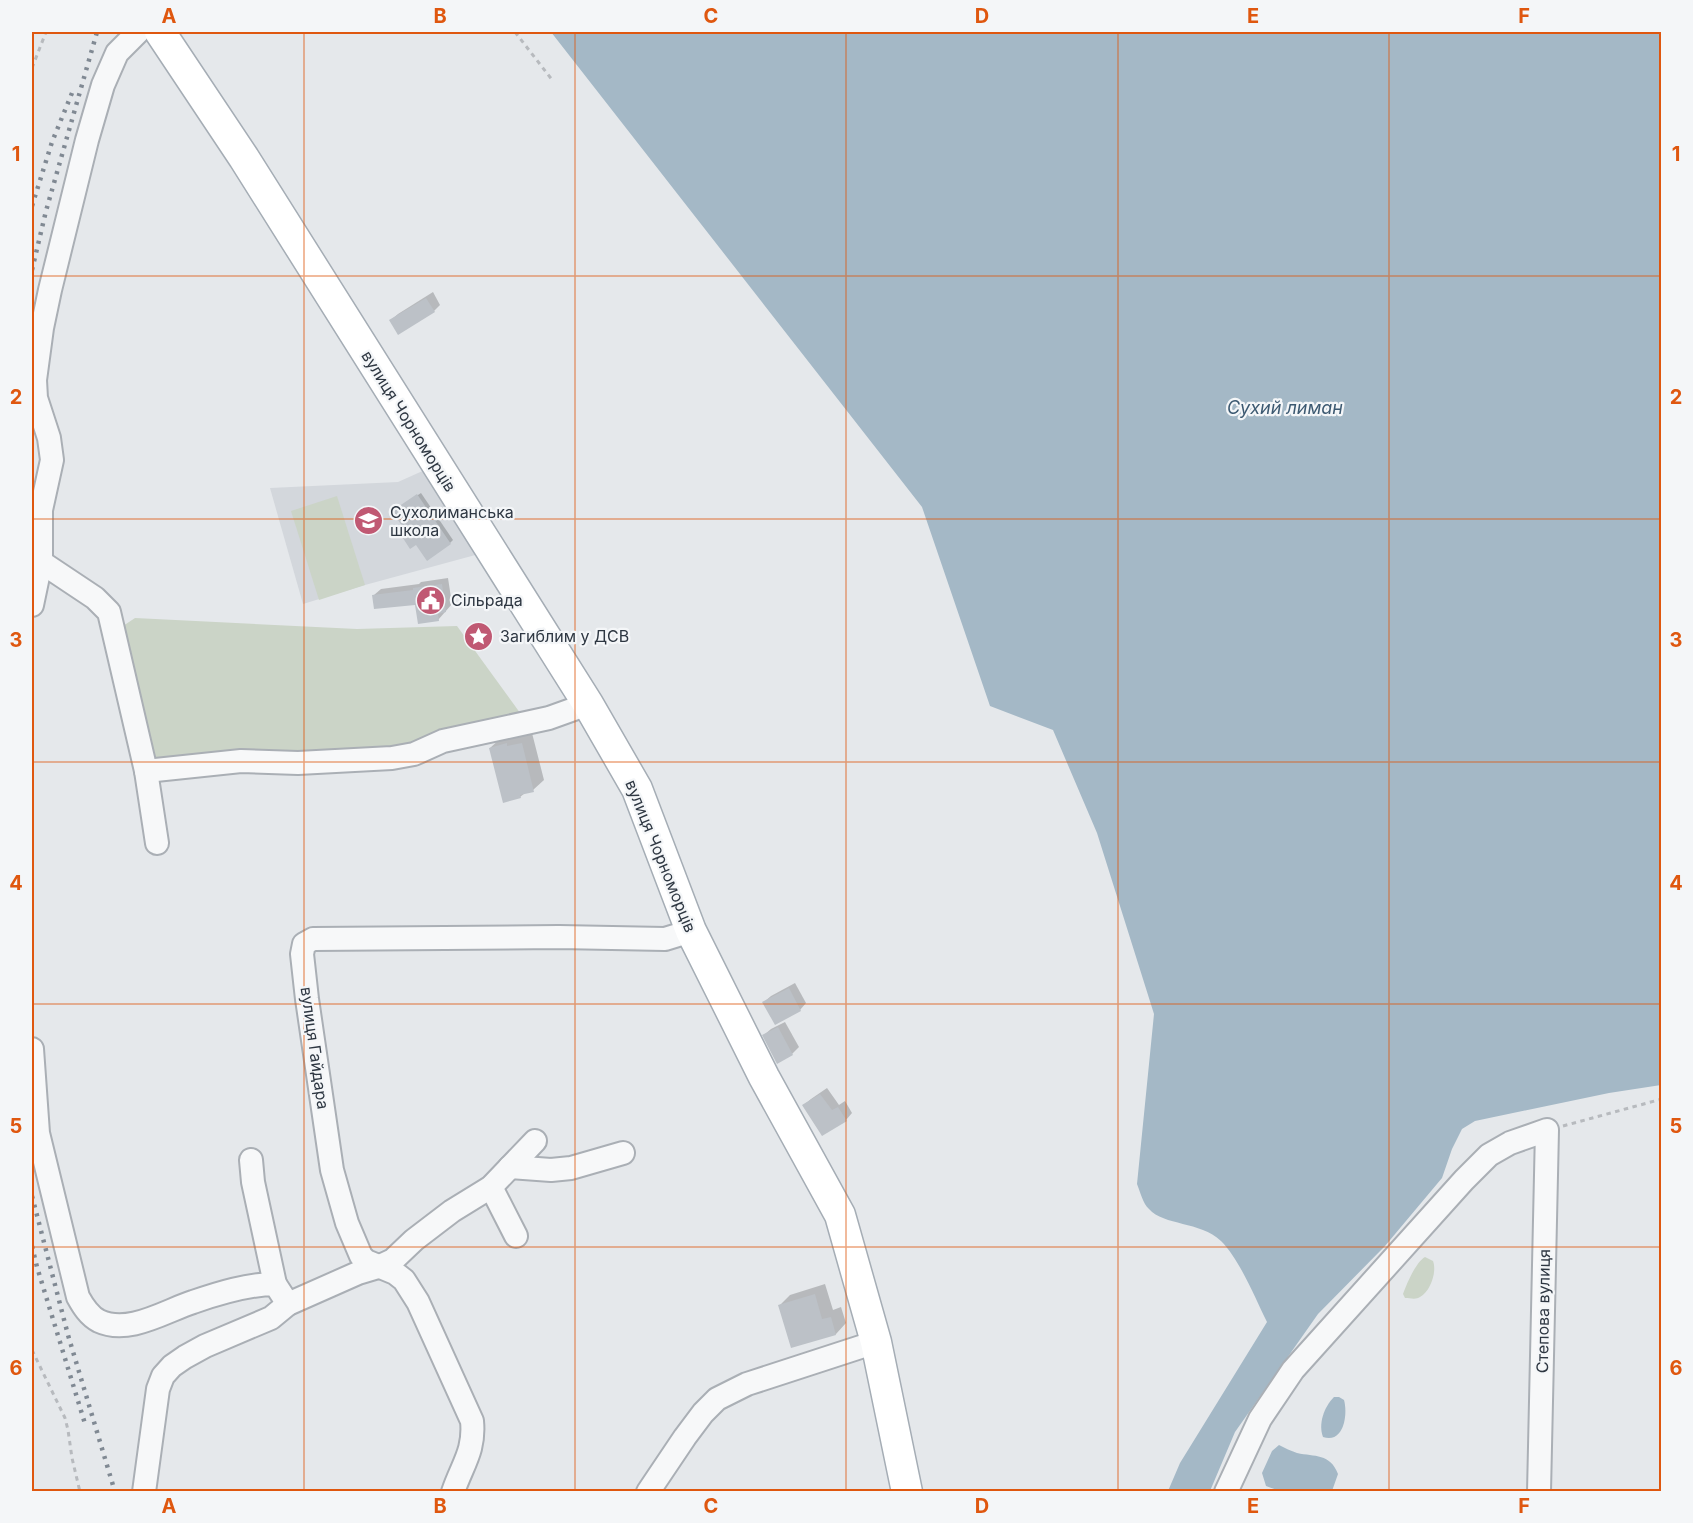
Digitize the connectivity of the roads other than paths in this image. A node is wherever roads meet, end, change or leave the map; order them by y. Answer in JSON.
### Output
{"nodes":[{"id":1,"x":138,"y":32,"type":"edge"},
{"id":2,"x":160,"y":32,"type":"edge"},
{"id":3,"x":41,"y":562,"type":"junction"},
{"id":4,"x":32,"y":605,"type":"edge"},
{"id":5,"x":588,"y":704,"type":"junction"},
{"id":6,"x":146,"y":771,"type":"junction"},
{"id":7,"x":157,"y":843,"type":"dead end"},
{"id":8,"x":691,"y":931,"type":"junction"},
{"id":9,"x":32,"y":1049,"type":"edge"},
{"id":10,"x":535,"y":1141,"type":"dead end"},
{"id":11,"x":623,"y":1154,"type":"dead end"},
{"id":12,"x":251,"y":1160,"type":"dead end"},
{"id":13,"x":510,"y":1167,"type":"junction"},
{"id":14,"x":491,"y":1187,"type":"junction"},
{"id":15,"x":516,"y":1236,"type":"dead end"},
{"id":16,"x":378,"y":1267,"type":"junction"},
{"id":17,"x":275,"y":1284,"type":"junction"},
{"id":18,"x":288,"y":1304,"type":"junction"},
{"id":19,"x":876,"y":1342,"type":"junction"},
{"id":20,"x":144,"y":1491,"type":"edge"},
{"id":21,"x":453,"y":1491,"type":"edge"},
{"id":22,"x":648,"y":1491,"type":"edge"},
{"id":23,"x":907,"y":1491,"type":"edge"},
{"id":24,"x":1226,"y":1491,"type":"edge"},
{"id":25,"x":1539,"y":1491,"type":"edge"}],
"edges":[{"from":1,"to":3,"type":"street"},
{"from":2,"to":5,"type":"main road","name":"вулиця Чорноморців"},
{"from":3,"to":4,"type":"street"},
{"from":3,"to":6,"type":"street"},
{"from":5,"to":6,"type":"street"},
{"from":5,"to":8,"type":"main road","name":"вулиця Чорноморців"},
{"from":6,"to":7,"type":"street"},
{"from":8,"to":16,"type":"street","name":"вулиця Гайдара"},
{"from":8,"to":19,"type":"main road","name":"вулиця Чорноморців"},
{"from":9,"to":17,"type":"street"},
{"from":10,"to":13,"type":"street"},
{"from":11,"to":13,"type":"street"},
{"from":12,"to":17,"type":"street"},
{"from":13,"to":14,"type":"street"},
{"from":14,"to":15,"type":"street"},
{"from":14,"to":16,"type":"street"},
{"from":16,"to":18,"type":"street"},
{"from":16,"to":21,"type":"street","name":"вулиця Гайдара"},
{"from":17,"to":18,"type":"street"},
{"from":18,"to":20,"type":"street"},
{"from":19,"to":22,"type":"street"},
{"from":19,"to":23,"type":"main road","name":"вулиця Чорноморців"},
{"from":24,"to":25,"type":"street","name":"Степова вулиця"}]}
